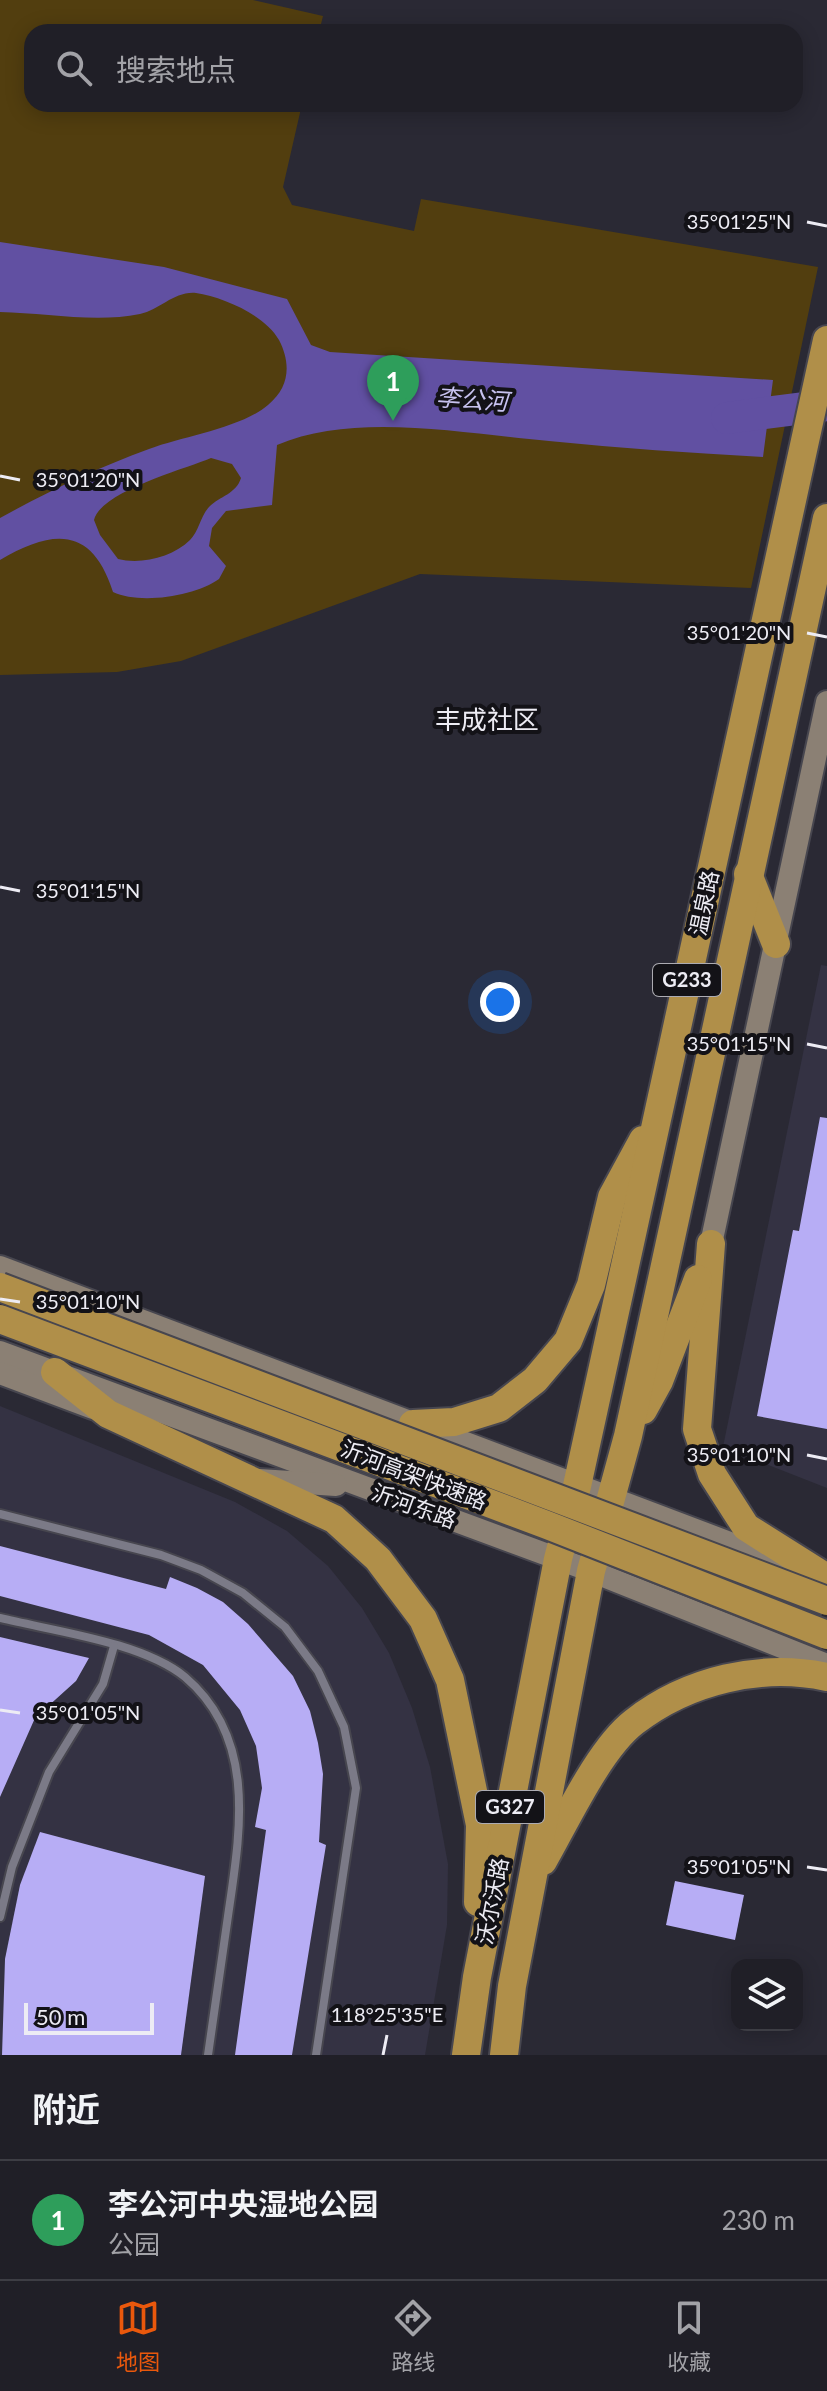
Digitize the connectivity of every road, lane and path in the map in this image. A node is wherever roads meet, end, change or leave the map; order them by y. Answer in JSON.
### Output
{"nodes":[{"id":1,"x":826,"y":345,"type":"edge"},
{"id":2,"x":827,"y":518,"type":"edge"},
{"id":3,"x":827,"y":702,"type":"edge"},
{"id":4,"x":748,"y":874,"type":"junction"},
{"id":5,"x":776,"y":944,"type":"junction"},
{"id":6,"x":659,"y":1111,"type":"junction"},
{"id":7,"x":711,"y":1244,"type":"junction"},
{"id":8,"x":0,"y":1267,"type":"edge"},
{"id":9,"x":591,"y":1285,"type":"junction"},
{"id":10,"x":0,"y":1287,"type":"edge"},
{"id":11,"x":0,"y":1319,"type":"edge"},
{"id":12,"x":0,"y":1352,"type":"edge"},
{"id":13,"x":606,"y":1356,"type":"junction"},
{"id":14,"x":55,"y":1372,"type":"junction"},
{"id":15,"x":0,"y":1373,"type":"edge"},
{"id":16,"x":108,"y":1414,"type":"junction"},
{"id":17,"x":413,"y":1424,"type":"junction"},
{"id":18,"x":628,"y":1436,"type":"junction"},
{"id":19,"x":249,"y":1479,"type":"junction"},
{"id":20,"x":361,"y":1486,"type":"junction"},
{"id":21,"x":577,"y":1486,"type":"junction"},
{"id":22,"x":612,"y":1498,"type":"junction"},
{"id":23,"x":0,"y":1514,"type":"edge"},
{"id":24,"x":558,"y":1559,"type":"junction"},
{"id":25,"x":591,"y":1571,"type":"junction"},
{"id":26,"x":827,"y":1579,"type":"edge"},
{"id":27,"x":827,"y":1601,"type":"edge"},
{"id":28,"x":0,"y":1618,"type":"edge"},
{"id":29,"x":827,"y":1635,"type":"edge"},
{"id":30,"x":114,"y":1646,"type":"junction"},
{"id":31,"x":827,"y":1665,"type":"edge"},
{"id":32,"x":827,"y":1677,"type":"edge"},
{"id":33,"x":533,"y":1879,"type":"junction"},
{"id":34,"x":0,"y":1917,"type":"edge"},
{"id":35,"x":477,"y":1977,"type":"junction"},
{"id":36,"x":208,"y":2055,"type":"edge"},
{"id":37,"x":316,"y":2055,"type":"edge"},
{"id":38,"x":466,"y":2055,"type":"edge"},
{"id":39,"x":504,"y":2055,"type":"edge"}],
"edges":[{"from":1,"to":6,"type":"highway","name":"温泉路","number":"G233"},
{"from":2,"to":4,"type":"highway","name":"温泉路","number":"G233"},
{"from":3,"to":5,"type":"main road"},
{"from":4,"to":5,"type":"highway"},
{"from":4,"to":18,"type":"highway","name":"温泉路","number":"G233"},
{"from":5,"to":7,"type":"main road"},
{"from":6,"to":9,"type":"highway"},
{"from":6,"to":13,"type":"highway","name":"温泉路","number":"G233"},
{"from":7,"to":18,"type":"highway"},
{"from":7,"to":26,"type":"highway"},
{"from":8,"to":17,"type":"main road"},
{"from":9,"to":13,"type":"highway"},
{"from":9,"to":17,"type":"highway"},
{"from":10,"to":27,"type":"highway","name":"沂河高架快速路","bridge":true},
{"from":11,"to":29,"type":"highway","name":"沂河高架快速路","bridge":true},
{"from":12,"to":14,"type":"main road","name":"沂河东路"},
{"from":13,"to":21,"type":"highway","name":"温泉路","number":"G233"},
{"from":14,"to":16,"type":"highway"},
{"from":14,"to":20,"type":"main road","name":"沂河东路"},
{"from":15,"to":16,"type":"main road"},
{"from":16,"to":19,"type":"highway"},
{"from":17,"to":21,"type":"main road"},
{"from":18,"to":22,"type":"highway","name":"温泉路","number":"G233"},
{"from":19,"to":20,"type":"main road"},
{"from":19,"to":35,"type":"highway"},
{"from":20,"to":24,"type":"main road","name":"沂河东路"},
{"from":21,"to":22,"type":"main road"},
{"from":21,"to":24,"type":"highway","name":"温泉路","number":"G233"},
{"from":22,"to":25,"type":"highway","name":"温泉路","number":"G233"},
{"from":22,"to":26,"type":"main road"},
{"from":23,"to":37,"type":"lane"},
{"from":24,"to":25,"type":"main road","name":"沂河东路"},
{"from":24,"to":35,"type":"highway","name":"沃尔沃路","number":"G327"},
{"from":25,"to":31,"type":"main road","name":"沂河东路"},
{"from":25,"to":33,"type":"highway","name":"沃尔沃路","number":"G327"},
{"from":28,"to":30,"type":"lane"},
{"from":30,"to":34,"type":"lane"},
{"from":30,"to":36,"type":"lane"},
{"from":32,"to":33,"type":"highway"},
{"from":33,"to":39,"type":"highway","name":"沃尔沃路","number":"G327"},
{"from":35,"to":38,"type":"highway","name":"沃尔沃路","number":"G327"}]}
